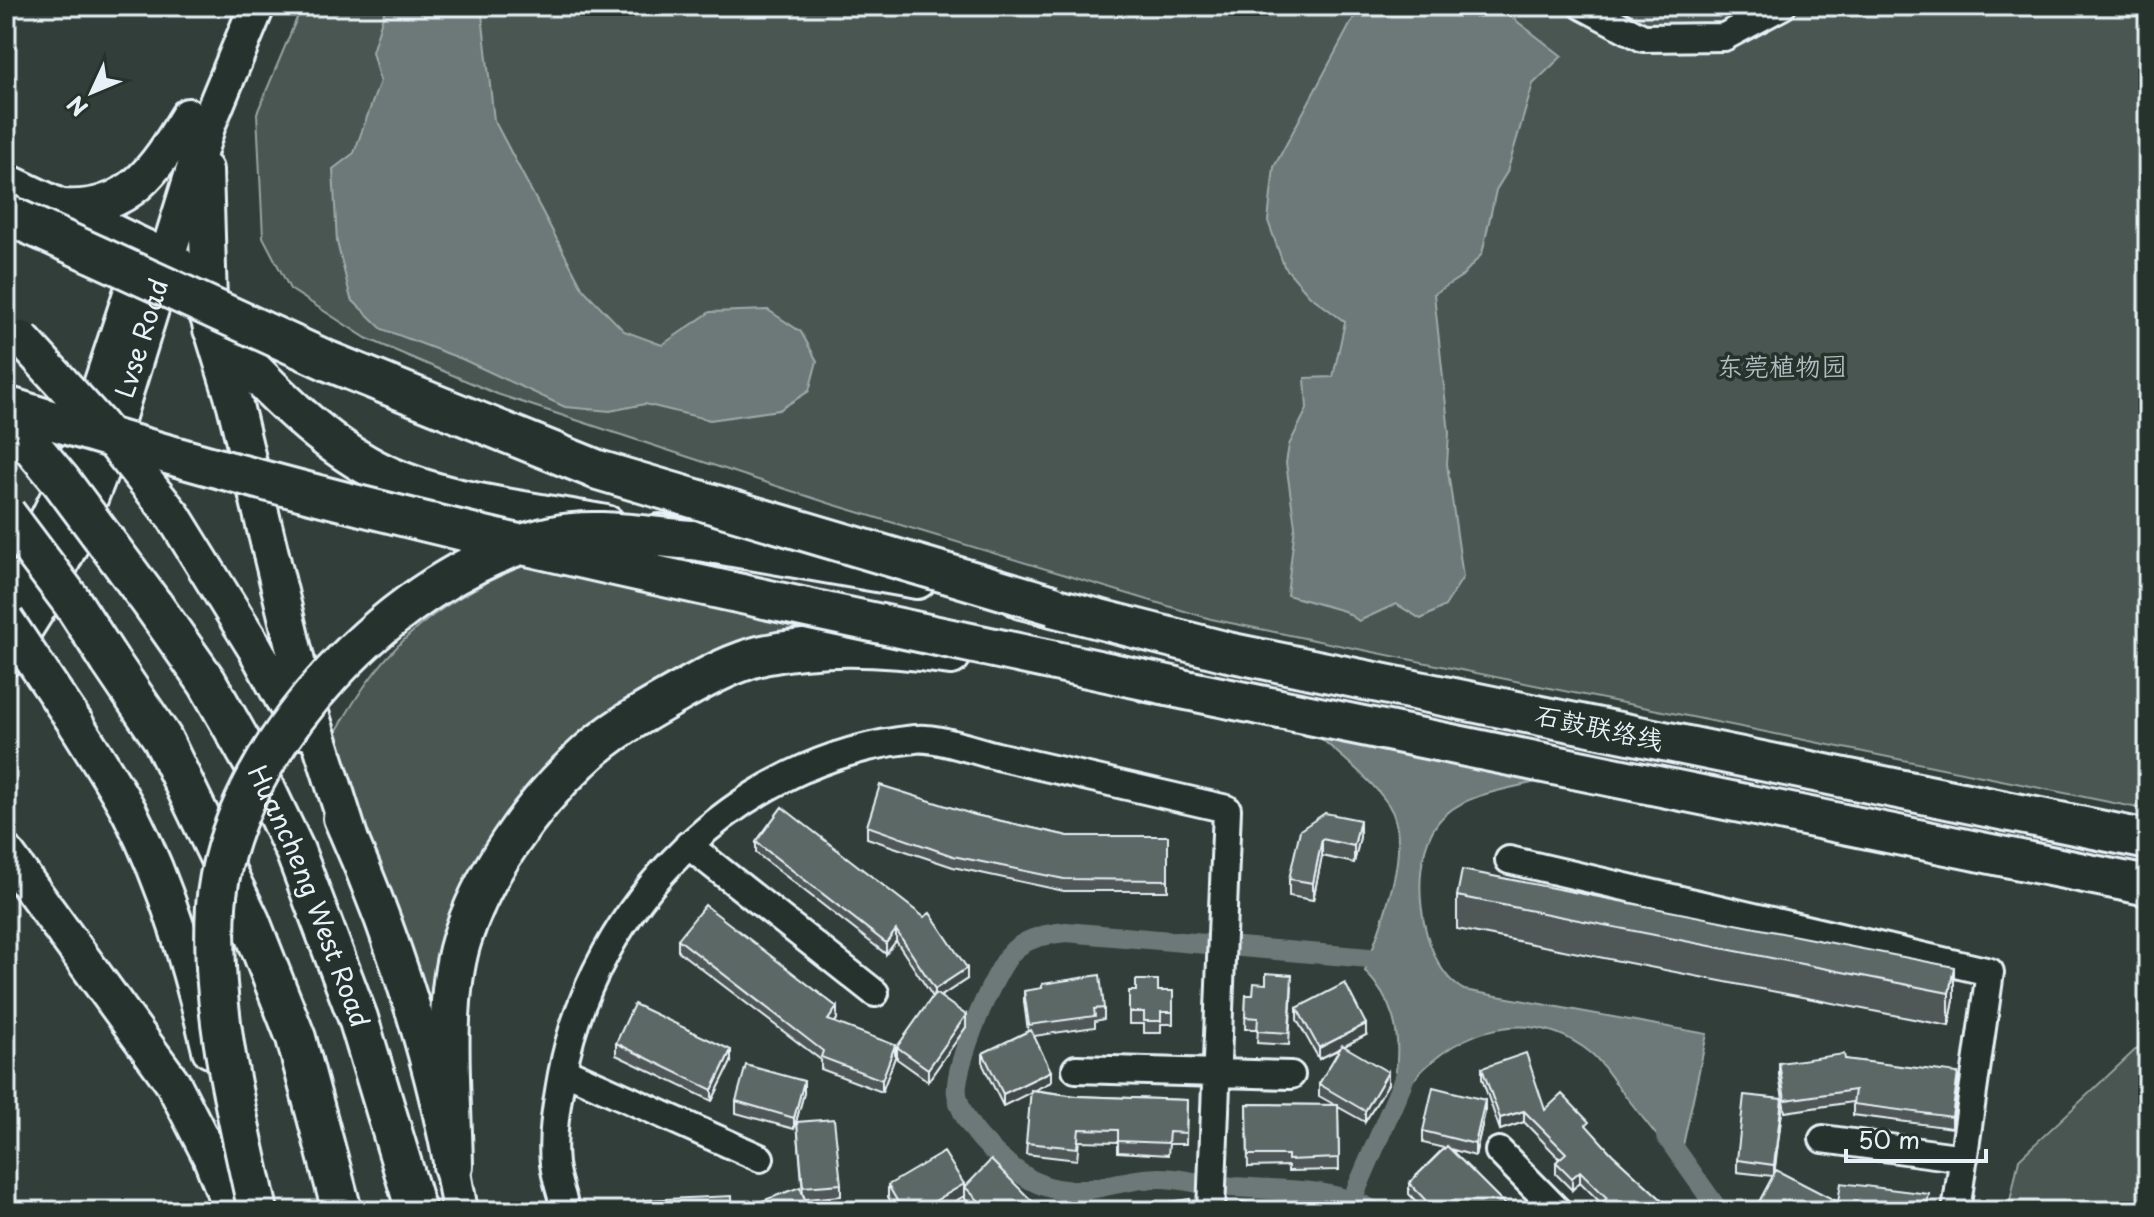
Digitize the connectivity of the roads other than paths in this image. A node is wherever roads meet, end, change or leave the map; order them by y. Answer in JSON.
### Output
{"nodes":[{"id":1,"x":232,"y":6,"type":"edge"},
{"id":2,"x":257,"y":6,"type":"edge"},
{"id":3,"x":1583,"y":6,"type":"edge"},
{"id":4,"x":1782,"y":6,"type":"edge"},
{"id":5,"x":198,"y":120,"type":"junction"},
{"id":6,"x":6,"y":181,"type":"edge"},
{"id":7,"x":61,"y":207,"type":"junction"},
{"id":8,"x":6,"y":214,"type":"edge"},
{"id":9,"x":157,"y":252,"type":"junction"},
{"id":10,"x":213,"y":329,"type":"junction"},
{"id":11,"x":14,"y":330,"type":"edge"},
{"id":12,"x":11,"y":418,"type":"edge"},
{"id":13,"x":6,"y":514,"type":"edge"},
{"id":14,"x":691,"y":540,"type":"junction"},
{"id":15,"x":6,"y":605,"type":"edge"},
{"id":16,"x":1053,"y":605,"type":"junction"},
{"id":17,"x":6,"y":620,"type":"edge"},
{"id":18,"x":6,"y":659,"type":"edge"},
{"id":19,"x":1177,"y":687,"type":"junction"},
{"id":20,"x":351,"y":840,"type":"junction"},
{"id":21,"x":2148,"y":840,"type":"edge"},
{"id":22,"x":688,"y":845,"type":"junction"},
{"id":23,"x":6,"y":853,"type":"edge"},
{"id":24,"x":1509,"y":860,"type":"dead end"},
{"id":25,"x":2148,"y":886,"type":"edge"},
{"id":26,"x":875,"y":993,"type":"dead end"},
{"id":27,"x":1076,"y":1069,"type":"dead end"},
{"id":28,"x":563,"y":1070,"type":"junction"},
{"id":29,"x":1217,"y":1073,"type":"junction"},
{"id":30,"x":1291,"y":1075,"type":"dead end"},
{"id":31,"x":1823,"y":1139,"type":"dead end"},
{"id":32,"x":1499,"y":1151,"type":"dead end"},
{"id":33,"x":760,"y":1158,"type":"dead end"},
{"id":34,"x":1964,"y":1158,"type":"junction"},
{"id":35,"x":453,"y":1166,"type":"junction"},
{"id":36,"x":232,"y":1211,"type":"edge"},
{"id":37,"x":244,"y":1211,"type":"edge"},
{"id":38,"x":258,"y":1211,"type":"edge"},
{"id":39,"x":342,"y":1211,"type":"edge"},
{"id":40,"x":416,"y":1211,"type":"edge"},
{"id":41,"x":460,"y":1211,"type":"edge"},
{"id":42,"x":566,"y":1211,"type":"edge"},
{"id":43,"x":1211,"y":1211,"type":"edge"},
{"id":44,"x":1558,"y":1211,"type":"edge"},
{"id":45,"x":1956,"y":1211,"type":"edge"}],
"edges":[{"from":1,"to":5,"type":"main road","name":"Lvse Road"},
{"from":2,"to":5,"type":"main road","name":"Lvse Road"},
{"from":3,"to":4,"type":"lane"},
{"from":5,"to":7,"type":"main road"},
{"from":5,"to":9,"type":"main road","name":"Lvse Road"},
{"from":5,"to":10,"type":"main road"},
{"from":6,"to":7,"type":"main road"},
{"from":7,"to":9,"type":"main road"},
{"from":8,"to":16,"type":"highway","bridge":true},
{"from":9,"to":10,"type":"main road"},
{"from":9,"to":15,"type":"main road","name":"Lvse Road"},
{"from":9,"to":18,"type":"main road","name":"Lvse Road"},
{"from":10,"to":14,"type":"highway"},
{"from":10,"to":20,"type":"main road"},
{"from":11,"to":20,"type":"main road","bridge":true},
{"from":12,"to":19,"type":"highway","bridge":true},
{"from":12,"to":40,"type":"highway","name":"Huancheng West Road","bridge":true},
{"from":13,"to":39,"type":"highway","bridge":true},
{"from":14,"to":16,"type":"highway"},
{"from":14,"to":38,"type":"highway","bridge":true},
{"from":16,"to":21,"type":"highway","name":"石鼓联络线"},
{"from":17,"to":37,"type":"main road","bridge":true},
{"from":19,"to":25,"type":"highway","name":"石鼓联络线"},
{"from":19,"to":35,"type":"highway"},
{"from":20,"to":35,"type":"main road"},
{"from":22,"to":26,"type":"lane"},
{"from":22,"to":28,"type":"lane"},
{"from":22,"to":29,"type":"lane"},
{"from":23,"to":36,"type":"main road"},
{"from":24,"to":34,"type":"lane"},
{"from":27,"to":29,"type":"lane"},
{"from":28,"to":33,"type":"lane"},
{"from":28,"to":42,"type":"lane"},
{"from":29,"to":30,"type":"lane"},
{"from":29,"to":43,"type":"lane"},
{"from":31,"to":34,"type":"lane"},
{"from":32,"to":44,"type":"lane"},
{"from":34,"to":45,"type":"lane"},
{"from":35,"to":41,"type":"main road"}]}
